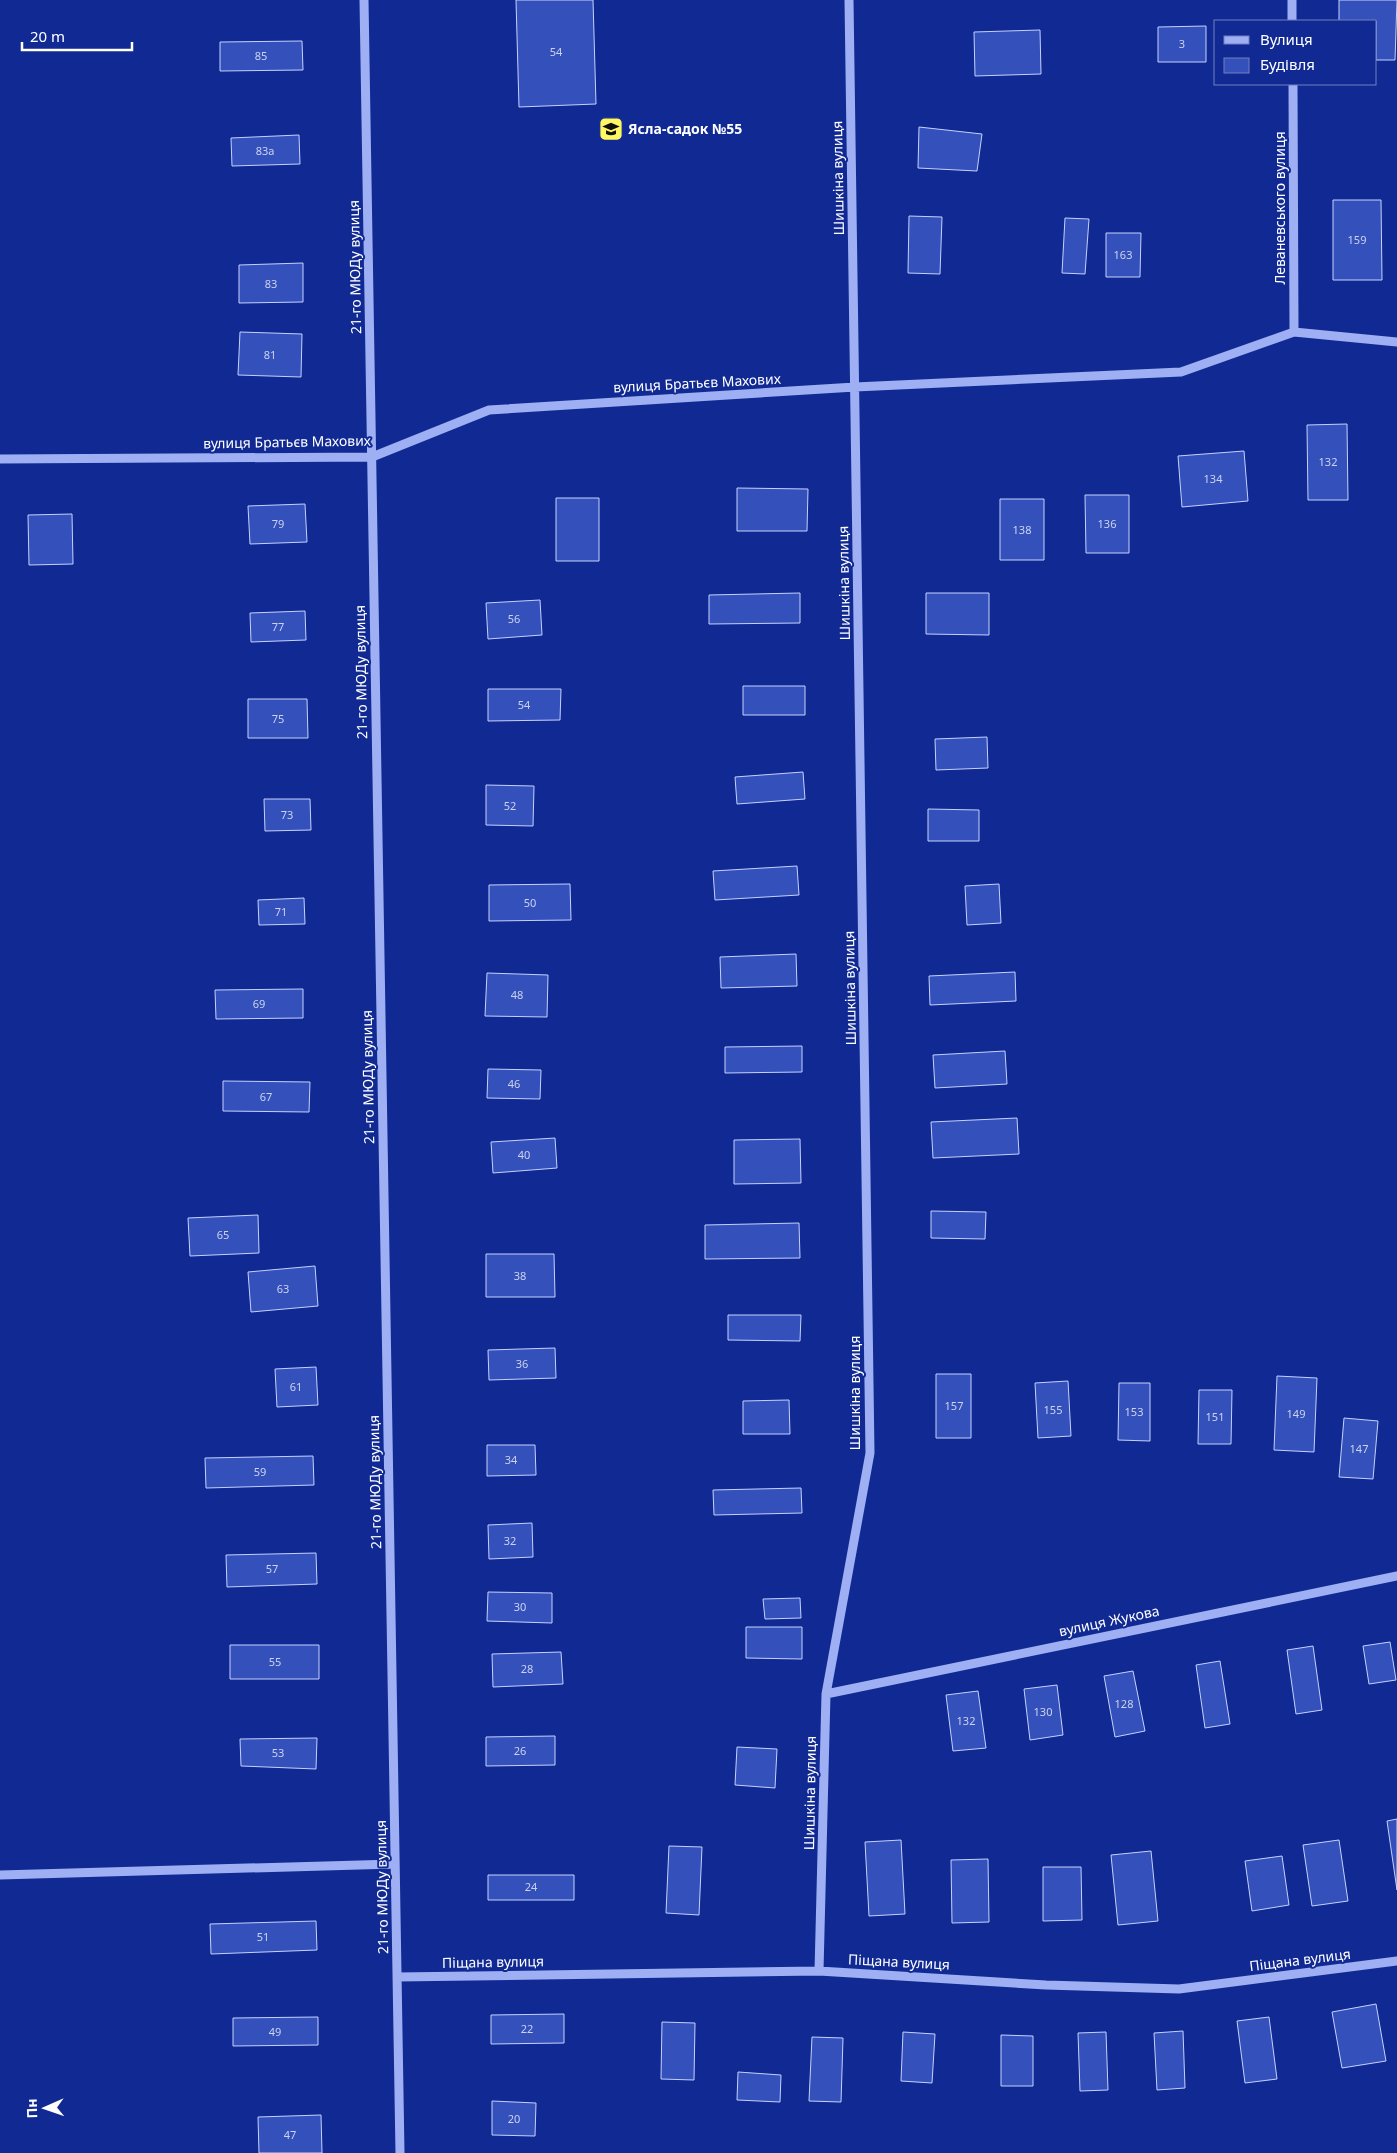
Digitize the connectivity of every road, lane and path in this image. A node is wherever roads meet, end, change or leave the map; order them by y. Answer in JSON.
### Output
{"nodes":[{"id":1,"x":364,"y":0,"type":"edge"},
{"id":2,"x":849,"y":0,"type":"edge"},
{"id":3,"x":1292,"y":0,"type":"edge"},
{"id":4,"x":1292,"y":20,"type":"edge"},
{"id":5,"x":1292,"y":85,"type":"edge"},
{"id":6,"x":1294,"y":332,"type":"junction"},
{"id":7,"x":1397,"y":342,"type":"edge"},
{"id":8,"x":855,"y":387,"type":"junction"},
{"id":9,"x":372,"y":457,"type":"junction"},
{"id":10,"x":0,"y":459,"type":"edge"},
{"id":11,"x":1397,"y":1576,"type":"edge"},
{"id":12,"x":826,"y":1694,"type":"junction"},
{"id":13,"x":395,"y":1864,"type":"junction"},
{"id":14,"x":0,"y":1875,"type":"edge"},
{"id":15,"x":1397,"y":1961,"type":"edge"},
{"id":16,"x":819,"y":1971,"type":"junction"},
{"id":17,"x":397,"y":1977,"type":"junction"},
{"id":18,"x":400,"y":2153,"type":"edge"}],
"edges":[{"from":1,"to":9,"type":"street","name":"21-го МЮДу вулиця"},
{"from":2,"to":8,"type":"street","name":"Шишкіна вулиця"},
{"from":3,"to":4,"type":"street"},
{"from":5,"to":6,"type":"street","name":"Леваневського вулиця"},
{"from":6,"to":7,"type":"street","name":"вулиця Братьєв Махових"},
{"from":6,"to":8,"type":"street","name":"вулиця Братьєв Махових"},
{"from":8,"to":9,"type":"street","name":"вулиця Братьєв Махових"},
{"from":8,"to":12,"type":"street","name":"Шишкіна вулиця"},
{"from":9,"to":10,"type":"street","name":"вулиця Братьєв Махових"},
{"from":9,"to":13,"type":"street","name":"21-го МЮДу вулиця"},
{"from":11,"to":12,"type":"street","name":"вулиця Жукова"},
{"from":12,"to":16,"type":"street","name":"Шишкіна вулиця"},
{"from":13,"to":14,"type":"street"},
{"from":13,"to":17,"type":"street","name":"21-го МЮДу вулиця"},
{"from":15,"to":16,"type":"street","name":"Піщана вулиця"},
{"from":16,"to":17,"type":"street","name":"Піщана вулиця"},
{"from":17,"to":18,"type":"street","name":"21-го МЮДу вулиця"}]}
